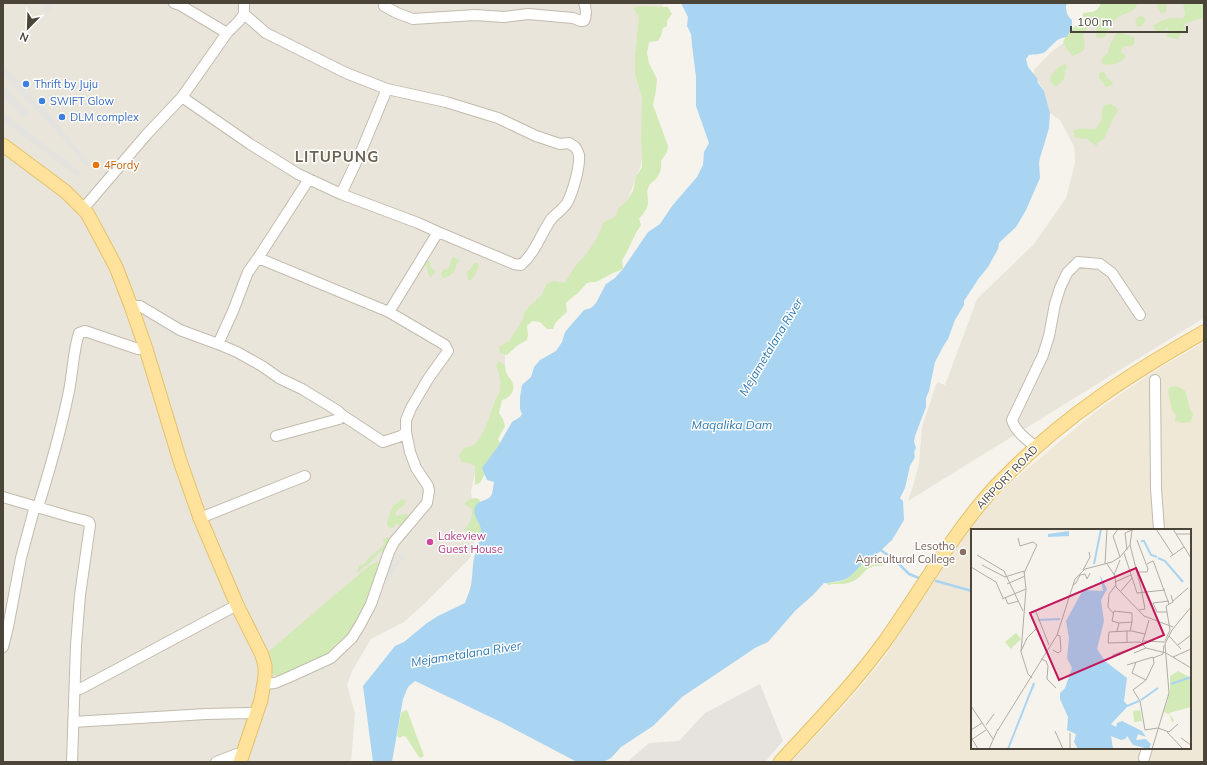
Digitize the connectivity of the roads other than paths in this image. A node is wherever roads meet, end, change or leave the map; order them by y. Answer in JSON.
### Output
{"nodes":[{"id":1,"x":174,"y":3,"type":"edge"},
{"id":2,"x":244,"y":3,"type":"edge"},
{"id":3,"x":584,"y":3,"type":"edge"},
{"id":4,"x":384,"y":6,"type":"dead end"},
{"id":5,"x":244,"y":14,"type":"junction"},
{"id":6,"x":227,"y":33,"type":"junction"},
{"id":7,"x":387,"y":89,"type":"junction"},
{"id":8,"x":182,"y":97,"type":"junction"},
{"id":9,"x":3,"y":145,"type":"edge"},
{"id":10,"x":309,"y":179,"type":"junction"},
{"id":11,"x":342,"y":194,"type":"junction"},
{"id":12,"x":83,"y":209,"type":"junction"},
{"id":13,"x":438,"y":232,"type":"junction"},
{"id":14,"x":258,"y":258,"type":"junction"},
{"id":15,"x":131,"y":306,"type":"junction"},
{"id":16,"x":389,"y":312,"type":"junction"},
{"id":17,"x":1140,"y":315,"type":"dead end"},
{"id":18,"x":1204,"y":332,"type":"edge"},
{"id":19,"x":218,"y":344,"type":"junction"},
{"id":20,"x":146,"y":349,"type":"junction"},
{"id":21,"x":1155,"y":380,"type":"dead end"},
{"id":22,"x":342,"y":415,"type":"junction"},
{"id":23,"x":406,"y":432,"type":"junction"},
{"id":24,"x":276,"y":436,"type":"dead end"},
{"id":25,"x":1036,"y":447,"type":"junction"},
{"id":26,"x":305,"y":476,"type":"dead end"},
{"id":27,"x":3,"y":497,"type":"edge"},
{"id":28,"x":36,"y":507,"type":"junction"},
{"id":29,"x":200,"y":518,"type":"junction"},
{"id":30,"x":1159,"y":529,"type":"edge"},
{"id":31,"x":237,"y":605,"type":"junction"},
{"id":32,"x":3,"y":647,"type":"edge"},
{"id":33,"x":264,"y":684,"type":"junction"},
{"id":34,"x":75,"y":689,"type":"junction"},
{"id":35,"x":257,"y":714,"type":"junction"},
{"id":36,"x":74,"y":722,"type":"junction"},
{"id":37,"x":241,"y":759,"type":"edge"},
{"id":38,"x":72,"y":762,"type":"edge"},
{"id":39,"x":216,"y":762,"type":"edge"},
{"id":40,"x":780,"y":762,"type":"edge"}],
"edges":[{"from":1,"to":6,"type":"street"},
{"from":2,"to":5,"type":"street"},
{"from":3,"to":4,"type":"street"},
{"from":5,"to":6,"type":"street"},
{"from":5,"to":7,"type":"street"},
{"from":6,"to":8,"type":"street"},
{"from":7,"to":11,"type":"street"},
{"from":7,"to":13,"type":"street"},
{"from":8,"to":10,"type":"street"},
{"from":8,"to":12,"type":"street"},
{"from":9,"to":12,"type":"main road"},
{"from":10,"to":11,"type":"street"},
{"from":10,"to":14,"type":"street"},
{"from":11,"to":13,"type":"street"},
{"from":12,"to":15,"type":"main road"},
{"from":13,"to":16,"type":"street"},
{"from":14,"to":16,"type":"street"},
{"from":14,"to":19,"type":"street"},
{"from":15,"to":19,"type":"street"},
{"from":15,"to":20,"type":"main road"},
{"from":16,"to":23,"type":"street"},
{"from":17,"to":25,"type":"street"},
{"from":18,"to":25,"type":"main road","name":"AIRPORT ROAD"},
{"from":19,"to":22,"type":"street"},
{"from":20,"to":28,"type":"street"},
{"from":20,"to":29,"type":"main road"},
{"from":21,"to":30,"type":"street"},
{"from":22,"to":23,"type":"street"},
{"from":22,"to":24,"type":"street"},
{"from":23,"to":33,"type":"street"},
{"from":25,"to":40,"type":"main road","name":"AIRPORT ROAD"},
{"from":26,"to":29,"type":"street"},
{"from":27,"to":28,"type":"street"},
{"from":28,"to":32,"type":"street"},
{"from":28,"to":34,"type":"street"},
{"from":29,"to":31,"type":"main road"},
{"from":31,"to":33,"type":"main road"},
{"from":31,"to":34,"type":"street"},
{"from":33,"to":35,"type":"main road"},
{"from":34,"to":36,"type":"street"},
{"from":35,"to":36,"type":"street"},
{"from":35,"to":37,"type":"main road"},
{"from":36,"to":38,"type":"street"},
{"from":37,"to":39,"type":"street"}]}
